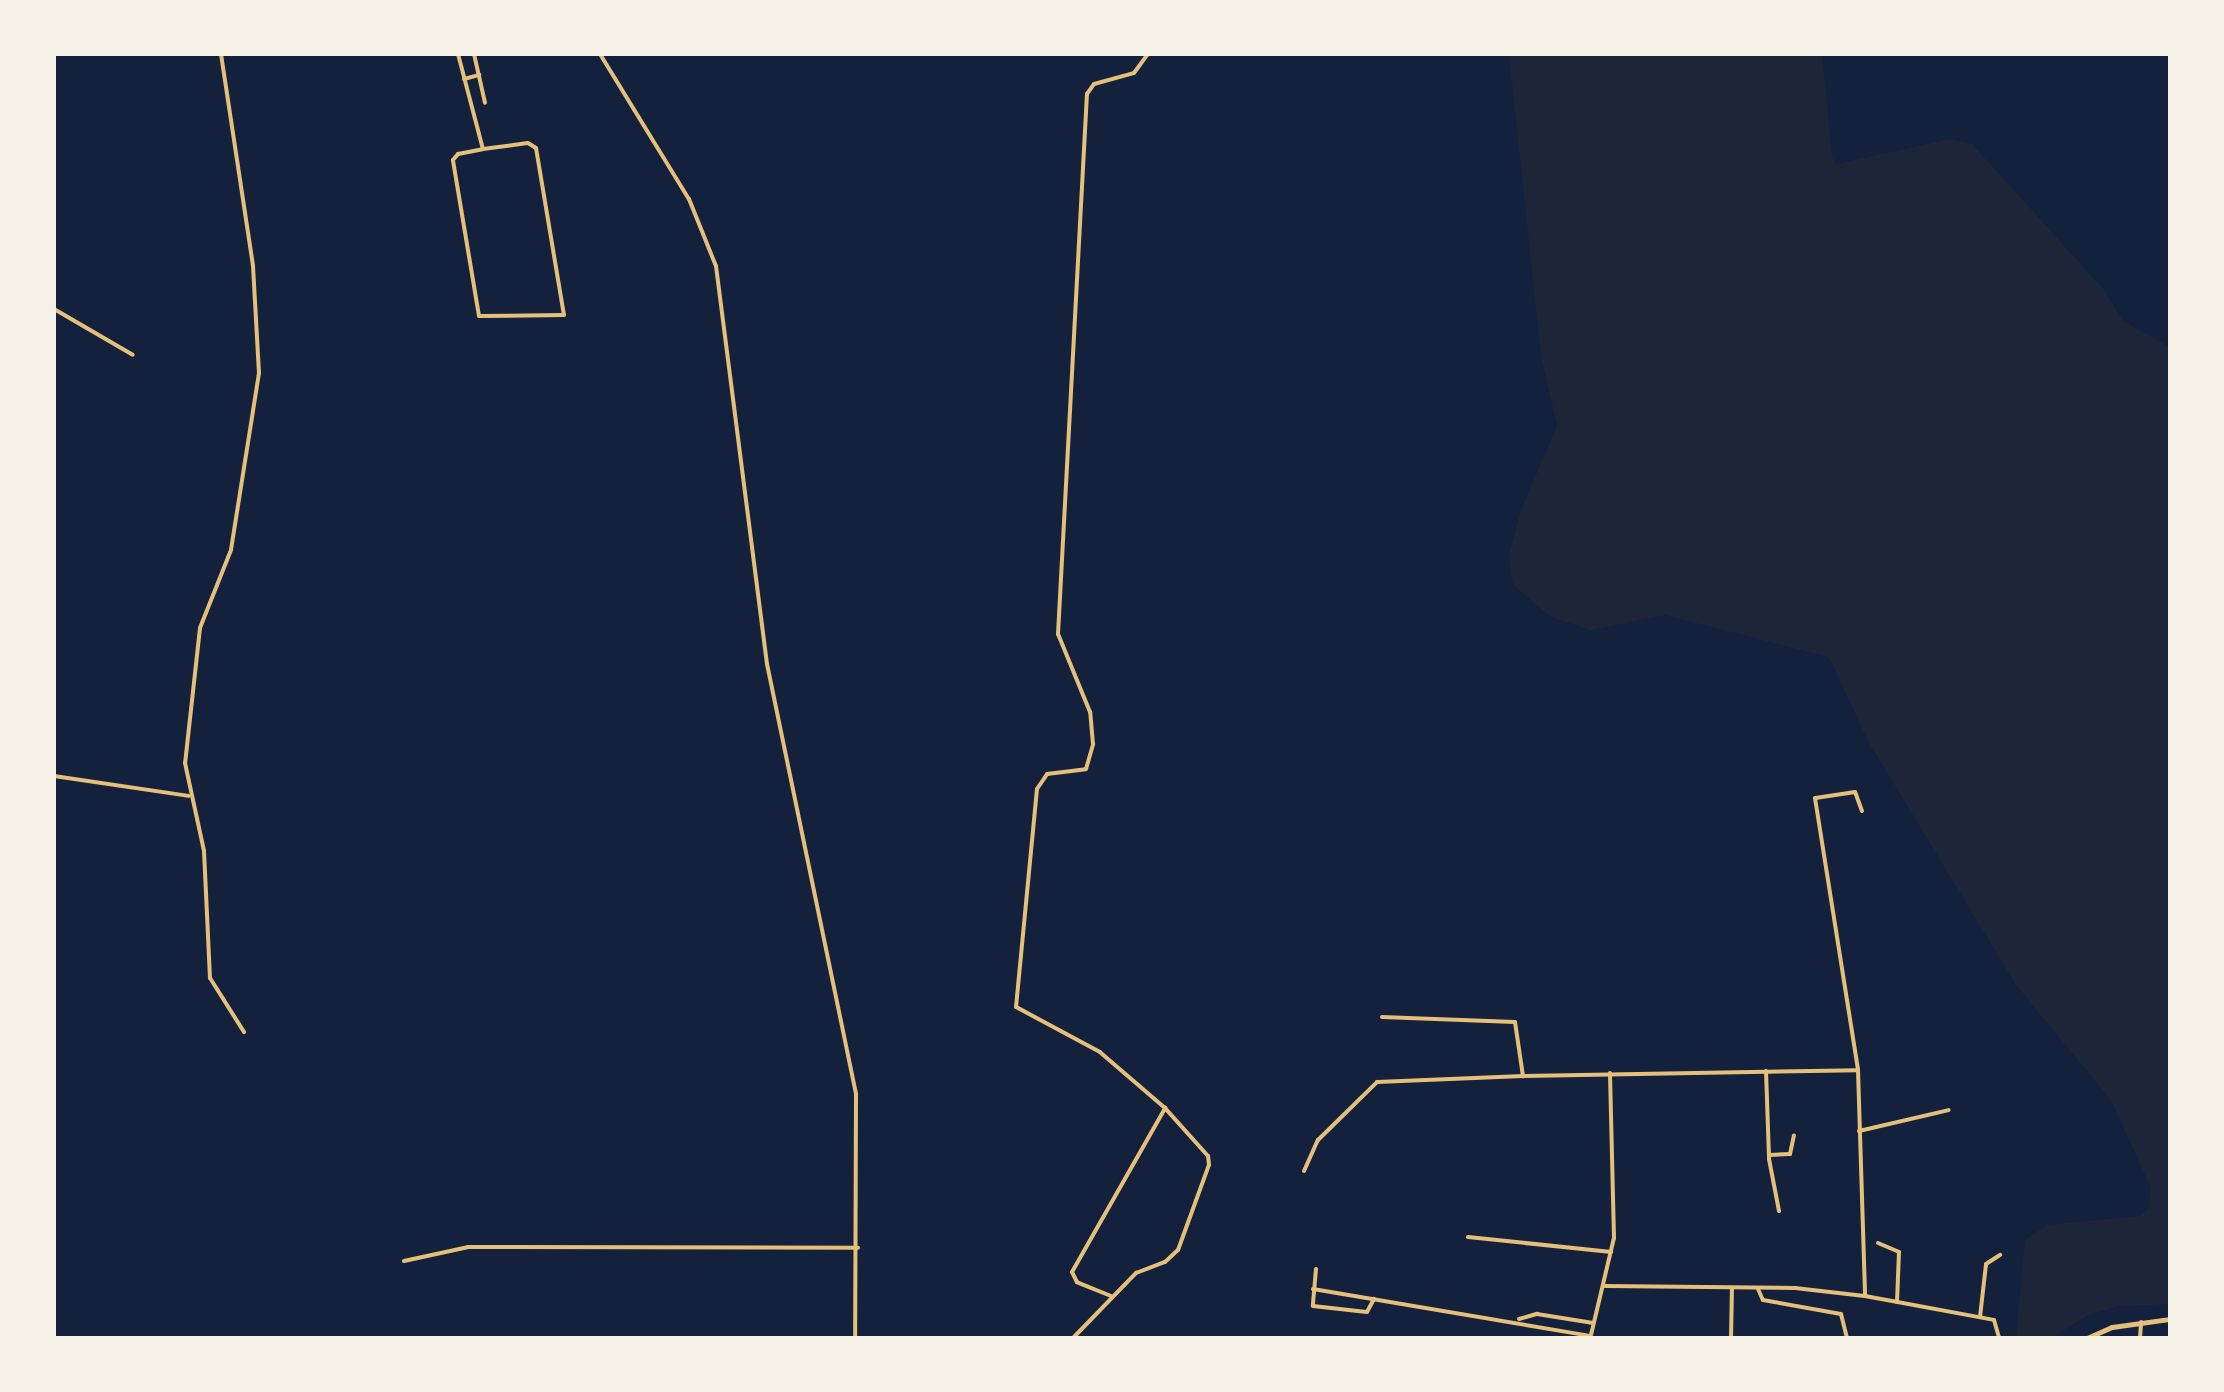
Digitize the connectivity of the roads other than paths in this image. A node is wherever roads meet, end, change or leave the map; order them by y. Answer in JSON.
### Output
{"nodes":[{"id":1,"x":221,"y":54,"type":"edge"},
{"id":2,"x":458,"y":54,"type":"edge"},
{"id":3,"x":474,"y":54,"type":"edge"},
{"id":4,"x":600,"y":54,"type":"edge"},
{"id":5,"x":1148,"y":54,"type":"edge"},
{"id":6,"x":479,"y":75,"type":"junction"},
{"id":7,"x":464,"y":79,"type":"junction"},
{"id":8,"x":485,"y":103,"type":"dead end"},
{"id":9,"x":483,"y":149,"type":"junction"},
{"id":10,"x":54,"y":309,"type":"edge"},
{"id":11,"x":133,"y":355,"type":"dead end"},
{"id":12,"x":54,"y":776,"type":"edge"},
{"id":13,"x":189,"y":796,"type":"junction"},
{"id":14,"x":1862,"y":811,"type":"dead end"},
{"id":15,"x":1382,"y":1017,"type":"dead end"},
{"id":16,"x":244,"y":1032,"type":"dead end"},
{"id":17,"x":1766,"y":1070,"type":"junction"},
{"id":18,"x":1858,"y":1070,"type":"junction"},
{"id":19,"x":1610,"y":1073,"type":"junction"},
{"id":20,"x":1523,"y":1076,"type":"junction"},
{"id":21,"x":1165,"y":1108,"type":"junction"},
{"id":22,"x":1949,"y":1110,"type":"dead end"},
{"id":23,"x":1859,"y":1131,"type":"junction"},
{"id":24,"x":1794,"y":1135,"type":"dead end"},
{"id":25,"x":1769,"y":1155,"type":"junction"},
{"id":26,"x":1304,"y":1171,"type":"dead end"},
{"id":27,"x":1779,"y":1211,"type":"dead end"},
{"id":28,"x":1468,"y":1237,"type":"dead end"},
{"id":29,"x":1878,"y":1243,"type":"dead end"},
{"id":30,"x":858,"y":1248,"type":"junction"},
{"id":31,"x":1611,"y":1252,"type":"junction"},
{"id":32,"x":2000,"y":1255,"type":"dead end"},
{"id":33,"x":404,"y":1261,"type":"dead end"},
{"id":34,"x":1316,"y":1269,"type":"dead end"},
{"id":35,"x":1605,"y":1286,"type":"junction"},
{"id":36,"x":1732,"y":1288,"type":"junction"},
{"id":37,"x":1758,"y":1288,"type":"junction"},
{"id":38,"x":1313,"y":1289,"type":"junction"},
{"id":39,"x":1111,"y":1296,"type":"junction"},
{"id":40,"x":1865,"y":1296,"type":"junction"},
{"id":41,"x":1374,"y":1299,"type":"junction"},
{"id":42,"x":1897,"y":1302,"type":"junction"},
{"id":43,"x":1980,"y":1317,"type":"junction"},
{"id":44,"x":2170,"y":1319,"type":"edge"},
{"id":45,"x":1517,"y":1320,"type":"junction"},
{"id":46,"x":2141,"y":1322,"type":"junction"},
{"id":47,"x":1594,"y":1323,"type":"junction"},
{"id":48,"x":1590,"y":1337,"type":"edge"},
{"id":49,"x":855,"y":1338,"type":"edge"},
{"id":50,"x":1073,"y":1338,"type":"edge"},
{"id":51,"x":1731,"y":1338,"type":"edge"},
{"id":52,"x":1847,"y":1338,"type":"edge"},
{"id":53,"x":1999,"y":1338,"type":"edge"},
{"id":54,"x":2087,"y":1338,"type":"edge"},
{"id":55,"x":2140,"y":1338,"type":"edge"}],
"edges":[{"from":1,"to":13,"type":"street"},
{"from":2,"to":7,"type":"street"},
{"from":3,"to":6,"type":"street"},
{"from":4,"to":30,"type":"street"},
{"from":5,"to":21,"type":"street"},
{"from":6,"to":7,"type":"street"},
{"from":6,"to":8,"type":"street"},
{"from":7,"to":9,"type":"street"},
{"from":9,"to":9,"type":"street"},
{"from":10,"to":11,"type":"street"},
{"from":12,"to":13,"type":"street"},
{"from":13,"to":16,"type":"street"},
{"from":14,"to":18,"type":"street"},
{"from":15,"to":20,"type":"street"},
{"from":17,"to":18,"type":"street"},
{"from":17,"to":19,"type":"street"},
{"from":17,"to":25,"type":"street"},
{"from":18,"to":23,"type":"street"},
{"from":19,"to":20,"type":"street"},
{"from":19,"to":31,"type":"street"},
{"from":20,"to":26,"type":"street"},
{"from":21,"to":39,"type":"street"},
{"from":21,"to":39,"type":"street"},
{"from":22,"to":23,"type":"street"},
{"from":23,"to":40,"type":"street"},
{"from":24,"to":25,"type":"street"},
{"from":25,"to":27,"type":"street"},
{"from":28,"to":31,"type":"street"},
{"from":29,"to":42,"type":"street"},
{"from":30,"to":33,"type":"street"},
{"from":30,"to":49,"type":"street"},
{"from":31,"to":35,"type":"street"},
{"from":32,"to":43,"type":"street"},
{"from":34,"to":38,"type":"street"},
{"from":35,"to":36,"type":"street"},
{"from":35,"to":47,"type":"street"},
{"from":36,"to":37,"type":"street"},
{"from":36,"to":51,"type":"street"},
{"from":37,"to":40,"type":"street"},
{"from":37,"to":52,"type":"street"},
{"from":38,"to":41,"type":"street"},
{"from":38,"to":41,"type":"street"},
{"from":39,"to":50,"type":"street"},
{"from":40,"to":42,"type":"street"},
{"from":41,"to":45,"type":"street"},
{"from":42,"to":43,"type":"street"},
{"from":43,"to":53,"type":"street"},
{"from":44,"to":46,"type":"street"},
{"from":45,"to":47,"type":"street"},
{"from":45,"to":48,"type":"street"},
{"from":46,"to":54,"type":"street"},
{"from":46,"to":55,"type":"street"},
{"from":47,"to":48,"type":"street"}]}
